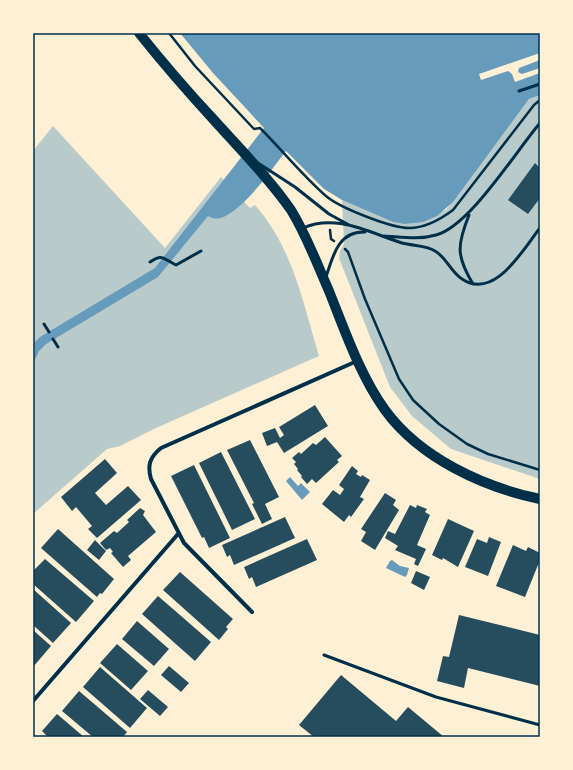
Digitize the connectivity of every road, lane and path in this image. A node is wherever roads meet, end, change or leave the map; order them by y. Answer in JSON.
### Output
{"nodes":[{"id":1,"x":139,"y":33,"type":"edge"},
{"id":2,"x":169,"y":33,"type":"edge"},
{"id":3,"x":540,"y":84,"type":"edge"},
{"id":4,"x":519,"y":91,"type":"dead end"},
{"id":5,"x":540,"y":100,"type":"edge"},
{"id":6,"x":540,"y":123,"type":"edge"},
{"id":7,"x":244,"y":153,"type":"junction"},
{"id":8,"x":470,"y":213,"type":"junction"},
{"id":9,"x":355,"y":228,"type":"junction"},
{"id":10,"x":540,"y":228,"type":"edge"},
{"id":11,"x":301,"y":229,"type":"junction"},
{"id":12,"x":371,"y":232,"type":"junction"},
{"id":13,"x":381,"y":235,"type":"junction"},
{"id":14,"x":342,"y":246,"type":"dead end"},
{"id":15,"x":201,"y":251,"type":"dead end"},
{"id":16,"x":150,"y":262,"type":"dead end"},
{"id":17,"x":325,"y":282,"type":"junction"},
{"id":18,"x":474,"y":284,"type":"junction"},
{"id":19,"x":44,"y":324,"type":"dead end"},
{"id":20,"x":49,"y":332,"type":"dead end"},
{"id":21,"x":53,"y":339,"type":"dead end"},
{"id":22,"x":58,"y":347,"type":"dead end"},
{"id":23,"x":358,"y":360,"type":"junction"},
{"id":24,"x":540,"y":470,"type":"edge"},
{"id":25,"x":540,"y":499,"type":"edge"},
{"id":26,"x":178,"y":534,"type":"junction"},
{"id":27,"x":252,"y":612,"type":"dead end"},
{"id":28,"x":324,"y":655,"type":"dead end"},
{"id":29,"x":33,"y":701,"type":"edge"},
{"id":30,"x":540,"y":725,"type":"edge"}],
"edges":[{"from":1,"to":7,"type":"main road"},
{"from":2,"to":5,"type":"path"},
{"from":3,"to":4,"type":"lane"},
{"from":6,"to":8,"type":"lane"},
{"from":7,"to":9,"type":"lane"},
{"from":7,"to":11,"type":"main road"},
{"from":8,"to":13,"type":"lane"},
{"from":8,"to":18,"type":"lane"},
{"from":9,"to":11,"type":"lane"},
{"from":9,"to":12,"type":"lane"},
{"from":10,"to":18,"type":"lane"},
{"from":11,"to":17,"type":"main road"},
{"from":12,"to":13,"type":"lane"},
{"from":12,"to":17,"type":"lane"},
{"from":13,"to":18,"type":"lane"},
{"from":14,"to":24,"type":"path"},
{"from":15,"to":16,"type":"lane"},
{"from":17,"to":23,"type":"main road"},
{"from":19,"to":20,"type":"lane"},
{"from":21,"to":22,"type":"lane"},
{"from":23,"to":25,"type":"main road"},
{"from":23,"to":26,"type":"street"},
{"from":26,"to":27,"type":"street"},
{"from":26,"to":29,"type":"street"},
{"from":28,"to":30,"type":"lane"}]}
